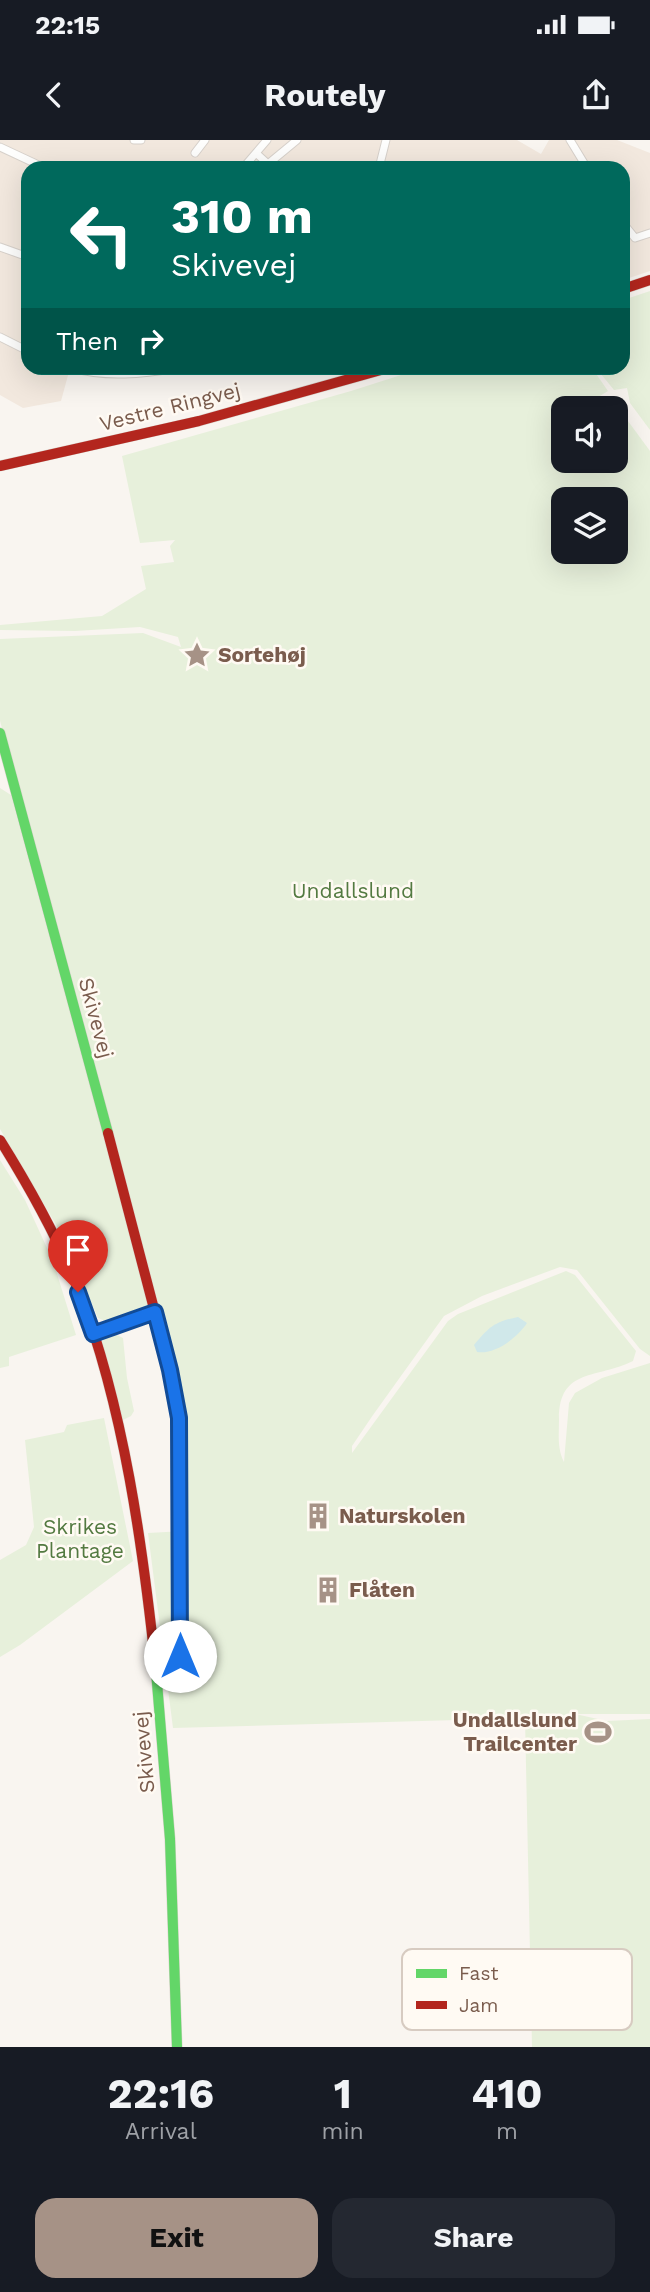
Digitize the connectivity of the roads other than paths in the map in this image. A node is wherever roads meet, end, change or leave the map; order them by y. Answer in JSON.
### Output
{"nodes":[{"id":1,"x":134,"y":140,"type":"edge"},
{"id":2,"x":141,"y":140,"type":"edge"},
{"id":3,"x":205,"y":140,"type":"edge"},
{"id":4,"x":267,"y":140,"type":"edge"},
{"id":5,"x":297,"y":140,"type":"edge"},
{"id":6,"x":386,"y":140,"type":"edge"},
{"id":7,"x":570,"y":140,"type":"edge"},
{"id":8,"x":0,"y":147,"type":"edge"},
{"id":9,"x":195,"y":153,"type":"dead end"},
{"id":10,"x":256,"y":153,"type":"junction"},
{"id":11,"x":31,"y":161,"type":"edge"},
{"id":12,"x":249,"y":161,"type":"edge"},
{"id":13,"x":265,"y":161,"type":"edge"},
{"id":14,"x":272,"y":161,"type":"edge"},
{"id":15,"x":381,"y":161,"type":"edge"},
{"id":16,"x":583,"y":161,"type":"edge"},
{"id":17,"x":630,"y":232,"type":"edge"},
{"id":18,"x":650,"y":233,"type":"edge"},
{"id":19,"x":0,"y":247,"type":"edge"},
{"id":20,"x":21,"y":254,"type":"edge"},
{"id":21,"x":650,"y":279,"type":"edge"},
{"id":22,"x":630,"y":286,"type":"edge"},
{"id":23,"x":0,"y":337,"type":"edge"},
{"id":24,"x":21,"y":348,"type":"edge"},
{"id":25,"x":363,"y":375,"type":"edge"},
{"id":26,"x":0,"y":466,"type":"edge"},
{"id":27,"x":0,"y":733,"type":"edge"},
{"id":28,"x":0,"y":1140,"type":"edge"},
{"id":29,"x":155,"y":1312,"type":"junction"},
{"id":30,"x":93,"y":1334,"type":"junction"},
{"id":31,"x":180,"y":1656,"type":"dead end"},
{"id":32,"x":177,"y":2047,"type":"edge"}],
"edges":[{"from":1,"to":2,"type":"street"},
{"from":3,"to":9,"type":"street"},
{"from":4,"to":10,"type":"street"},
{"from":5,"to":14,"type":"street"},
{"from":6,"to":15,"type":"street"},
{"from":7,"to":16,"type":"street"},
{"from":8,"to":11,"type":"street"},
{"from":10,"to":12,"type":"street"},
{"from":10,"to":13,"type":"street"},
{"from":17,"to":18,"type":"street"},
{"from":19,"to":20,"type":"street"},
{"from":21,"to":22,"type":"main road"},
{"from":23,"to":24,"type":"street"},
{"from":25,"to":26,"type":"main road","name":"Vestre Ringvej"},
{"from":27,"to":29,"type":"main road","name":"Skivevej"},
{"from":28,"to":30,"type":"main road","name":"Skivevej"},
{"from":29,"to":30,"type":"street"},
{"from":29,"to":31,"type":"main road","name":"Skivevej"},
{"from":30,"to":32,"type":"main road","name":"Skivevej"}]}
